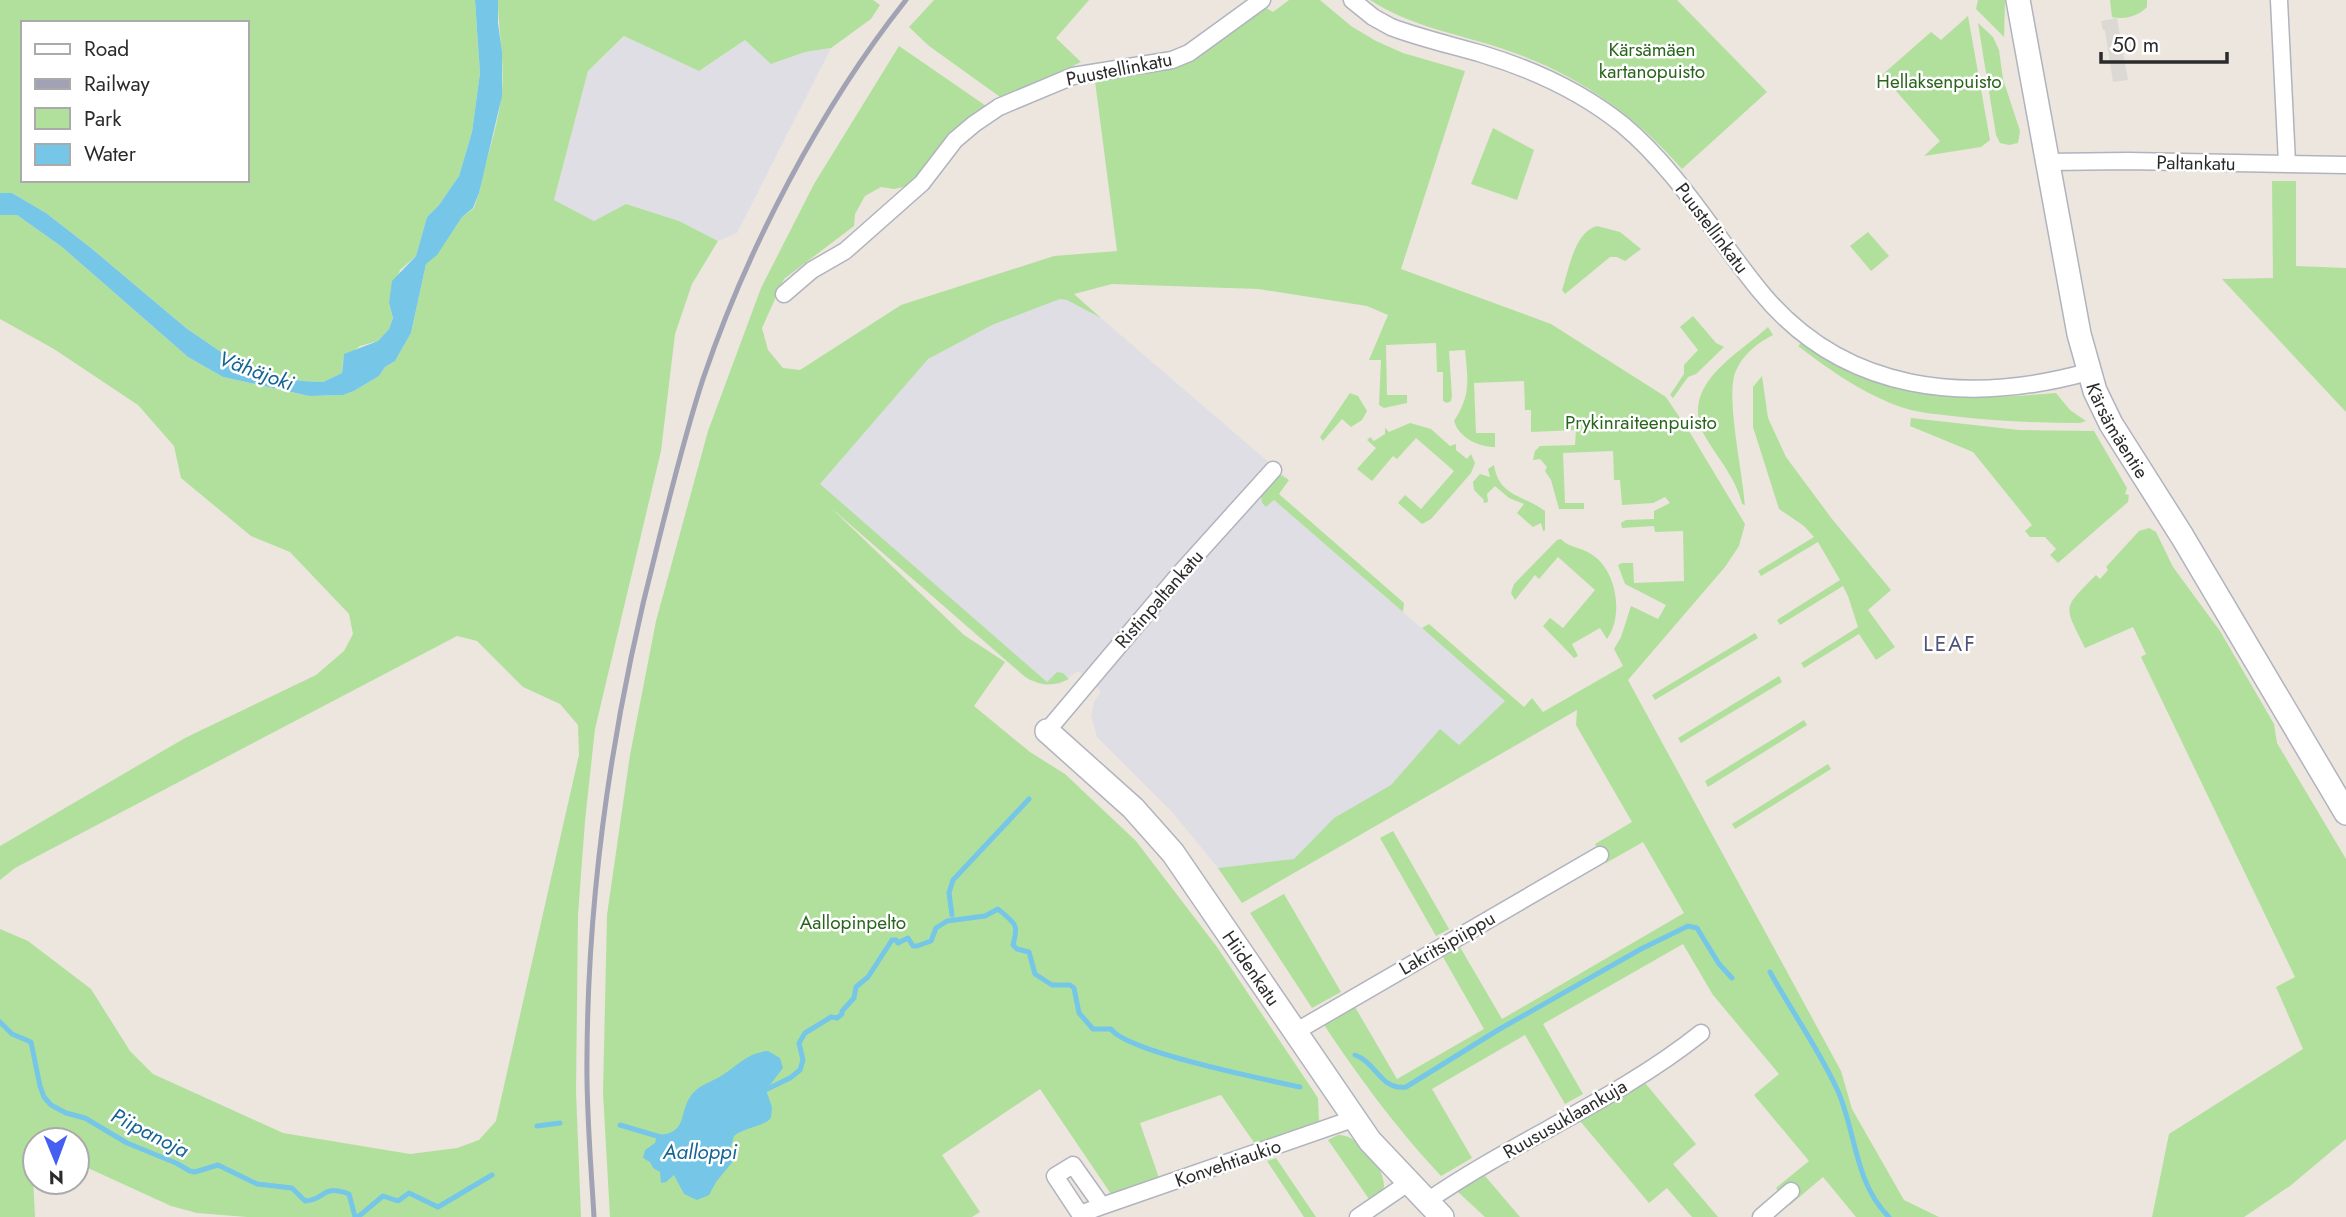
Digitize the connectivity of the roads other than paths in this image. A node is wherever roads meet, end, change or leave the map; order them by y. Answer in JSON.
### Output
{"nodes":[{"id":1,"x":1262,"y":0,"type":"edge"},
{"id":2,"x":1352,"y":0,"type":"edge"},
{"id":3,"x":2018,"y":0,"type":"edge"},
{"id":4,"x":2279,"y":0,"type":"edge"},
{"id":5,"x":2046,"y":162,"type":"junction"},
{"id":6,"x":2287,"y":163,"type":"junction"},
{"id":7,"x":2346,"y":165,"type":"edge"},
{"id":8,"x":783,"y":294,"type":"dead end"},
{"id":9,"x":2088,"y":372,"type":"junction"},
{"id":10,"x":1273,"y":470,"type":"dead end"},
{"id":11,"x":1047,"y":731,"type":"joint"},
{"id":12,"x":2346,"y":813,"type":"edge"},
{"id":13,"x":1600,"y":855,"type":"dead end"},
{"id":14,"x":1295,"y":1032,"type":"junction"},
{"id":15,"x":1702,"y":1032,"type":"dead end"},
{"id":16,"x":1354,"y":1119,"type":"junction"},
{"id":17,"x":1408,"y":1183,"type":"junction"},
{"id":18,"x":1791,"y":1191,"type":"dead end"},
{"id":19,"x":1102,"y":1206,"type":"dead end"},
{"id":20,"x":1434,"y":1209,"type":"edge"},
{"id":21,"x":1359,"y":1217,"type":"edge"},
{"id":22,"x":1761,"y":1217,"type":"edge"}],
"edges":[{"from":1,"to":8,"type":"street","name":"Puustellinkatu"},
{"from":2,"to":9,"type":"street","name":"Puustellinkatu"},
{"from":3,"to":5,"type":"street","name":"Kärsämäentie"},
{"from":4,"to":6,"type":"street"},
{"from":5,"to":6,"type":"street","name":"Paltankatu"},
{"from":5,"to":9,"type":"street","name":"Kärsämäentie"},
{"from":6,"to":7,"type":"street","name":"Paltankatu"},
{"from":9,"to":12,"type":"street","name":"Kärsämäentie"},
{"from":10,"to":11,"type":"street","name":"Ristinpaltankatu"},
{"from":11,"to":14,"type":"street","name":"Hiidenkatu"},
{"from":13,"to":14,"type":"street","name":"Lakritsipiippu"},
{"from":14,"to":16,"type":"street","name":"Hiidenkatu"},
{"from":15,"to":20,"type":"street","name":"Ruususuklaankuja"},
{"from":16,"to":17,"type":"street","name":"Hiidenkatu"},
{"from":16,"to":19,"type":"street","name":"Konvehtiaukio"},
{"from":17,"to":20,"type":"street","name":"Hiidenkatu"},
{"from":17,"to":21,"type":"street"},
{"from":18,"to":22,"type":"street"}]}
